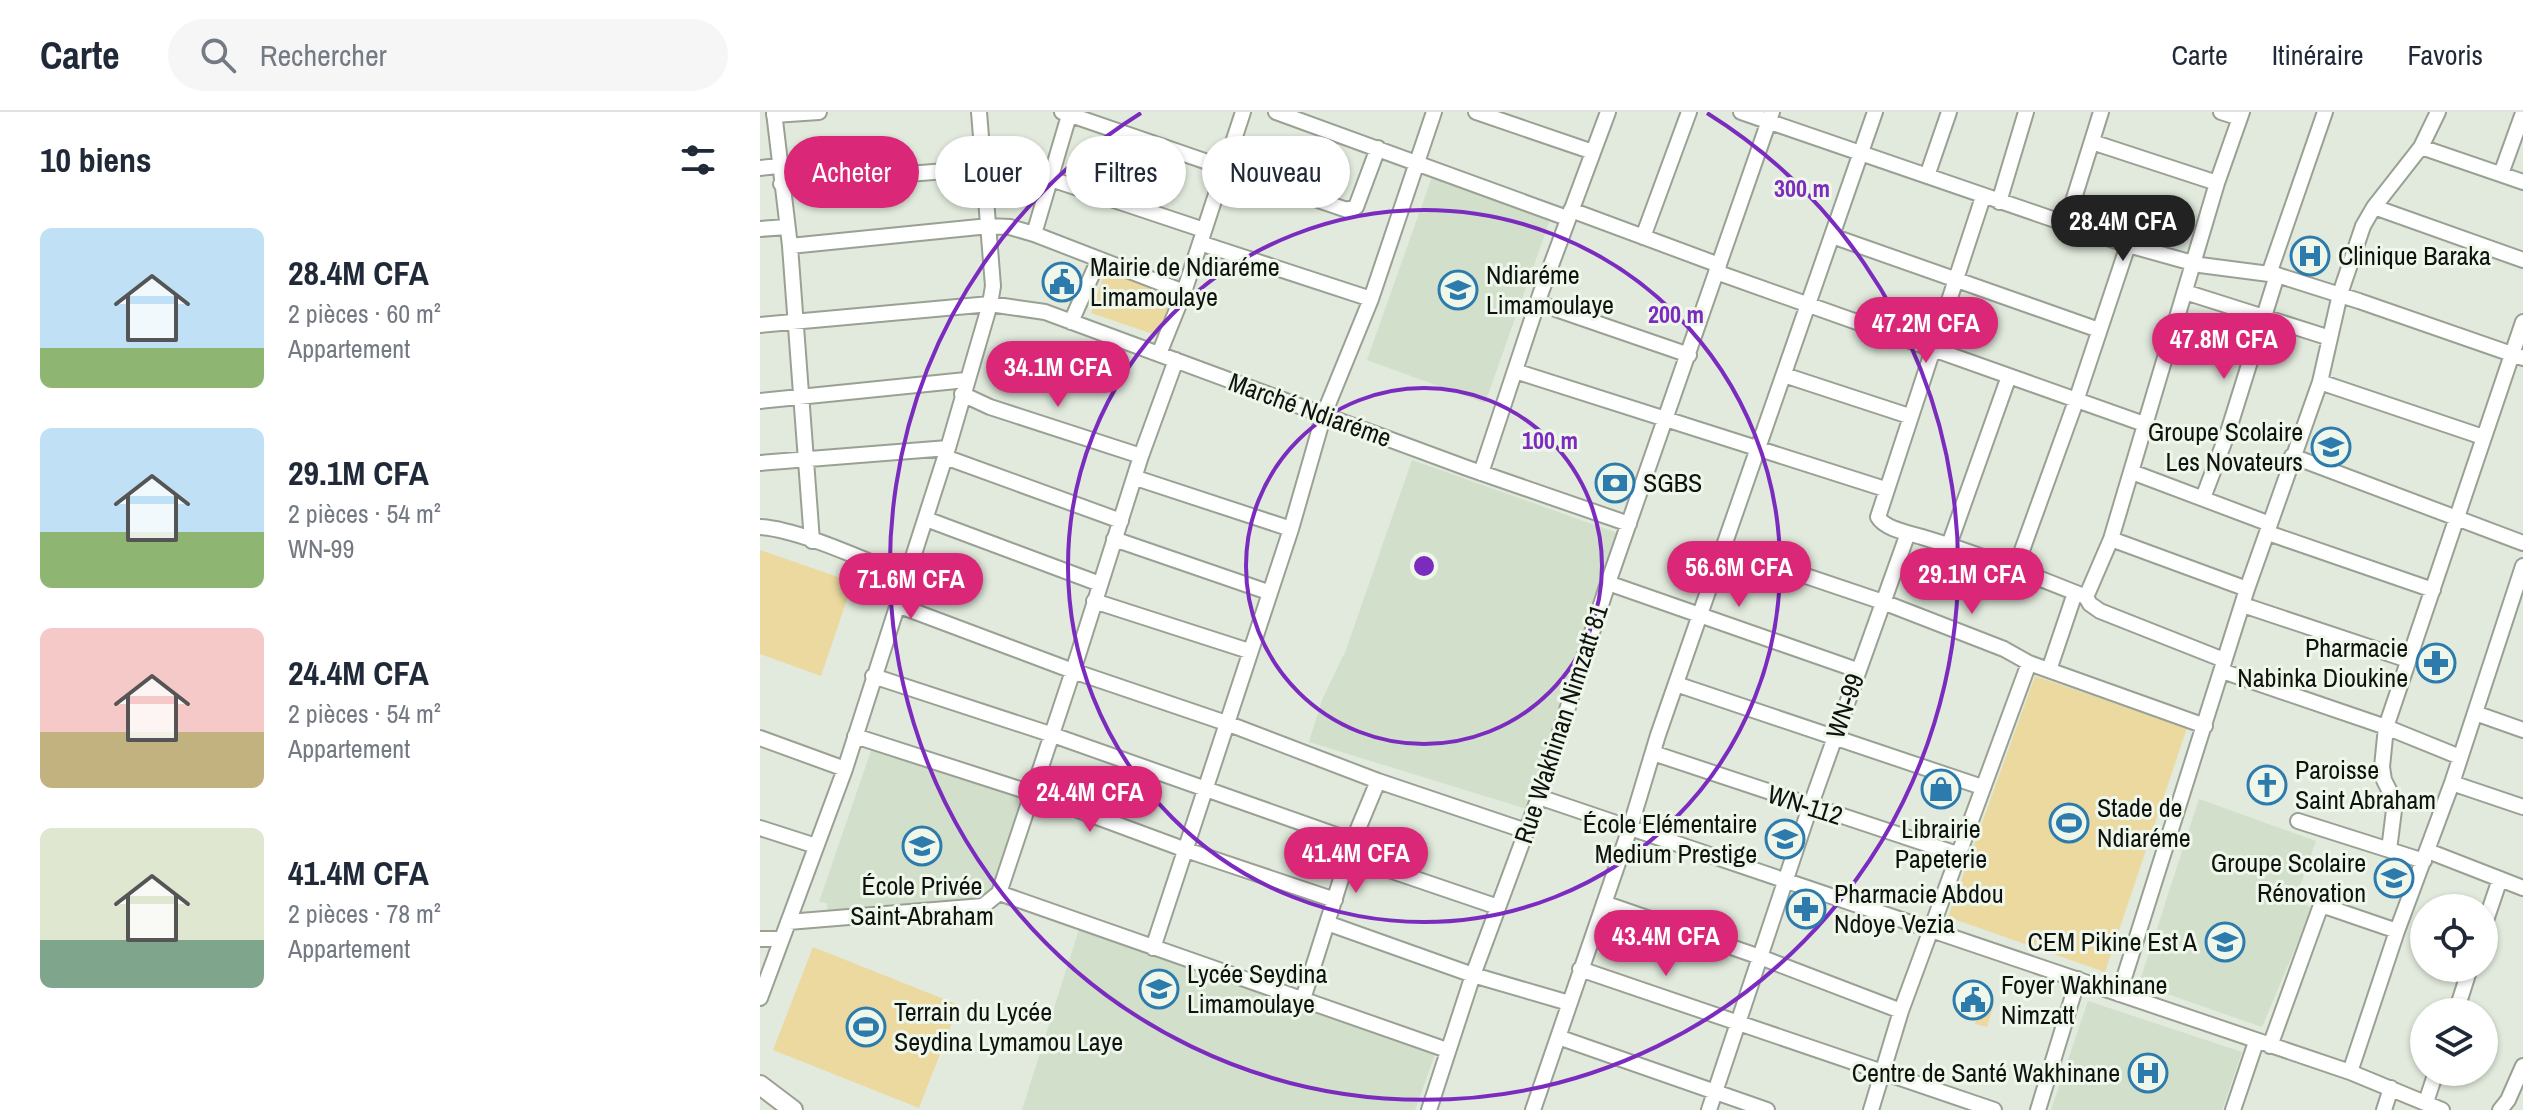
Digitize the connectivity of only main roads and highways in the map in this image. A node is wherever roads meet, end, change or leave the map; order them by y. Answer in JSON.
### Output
{"nodes":[{"id":1,"x":760,"y":1085,"type":"edge"},
{"id":2,"x":793,"y":1110,"type":"edge"}],
"edges":[{"from":1,"to":2,"type":"main road"}]}
